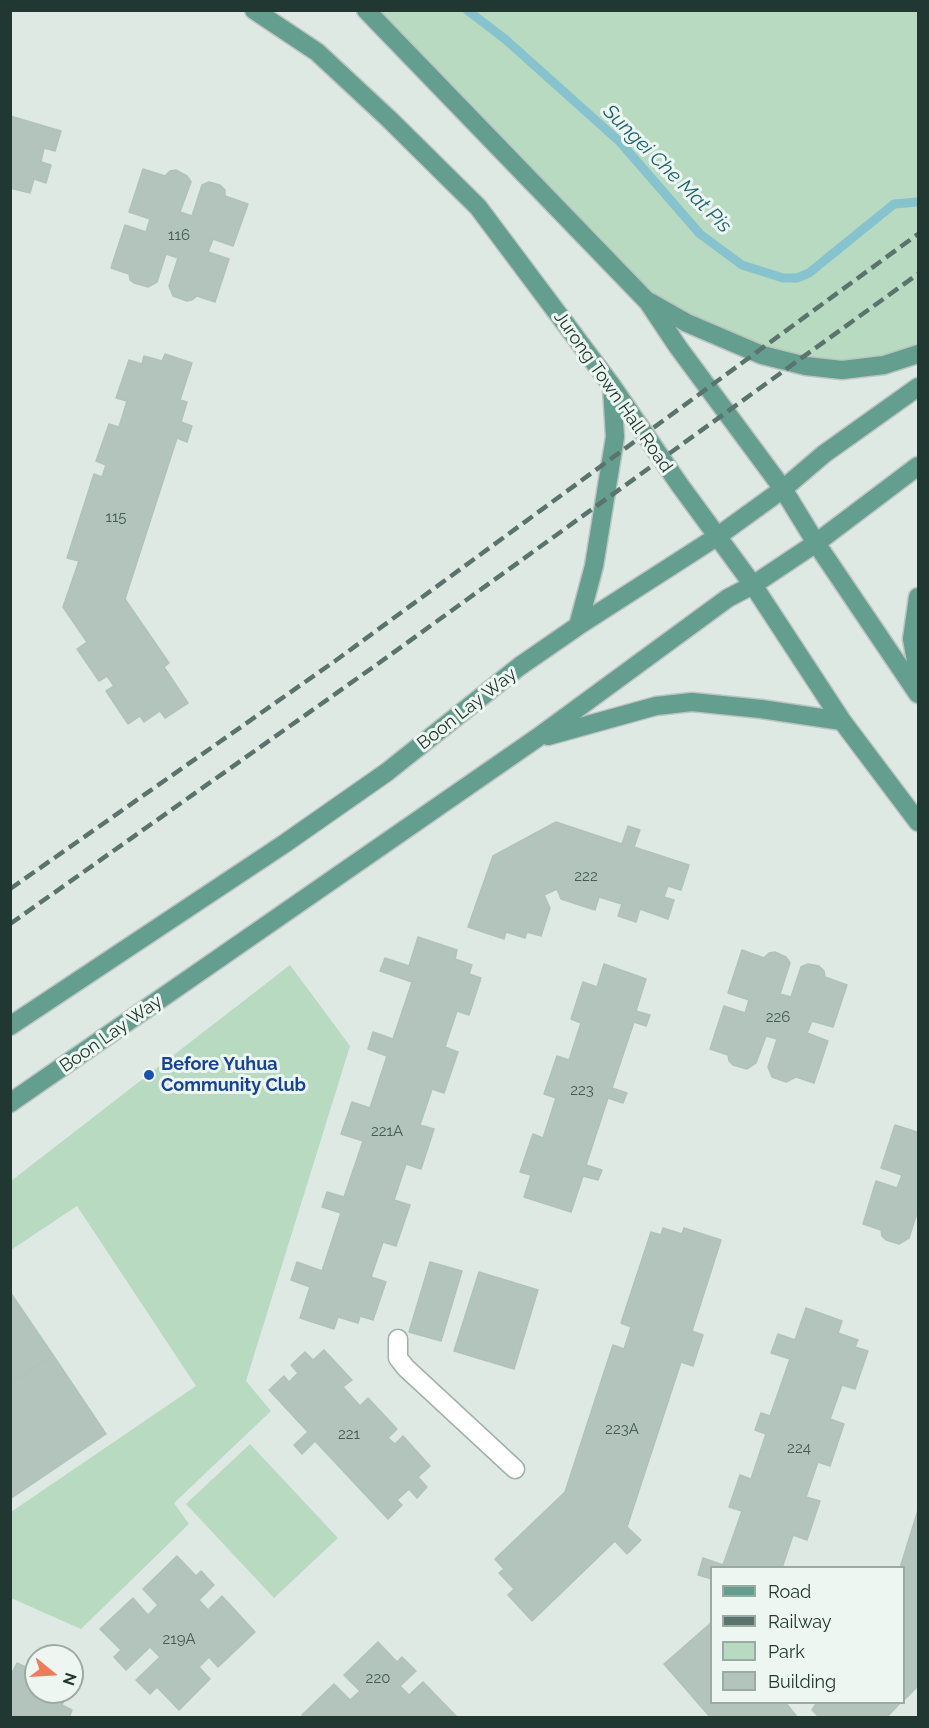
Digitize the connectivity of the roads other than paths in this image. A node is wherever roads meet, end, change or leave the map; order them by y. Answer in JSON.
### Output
{"nodes":[{"id":1,"x":254,"y":10,"type":"edge"},
{"id":2,"x":366,"y":10,"type":"edge"},
{"id":3,"x":648,"y":302,"type":"junction"},
{"id":4,"x":918,"y":354,"type":"edge"},
{"id":5,"x":612,"y":386,"type":"junction"},
{"id":6,"x":918,"y":387,"type":"edge"},
{"id":7,"x":918,"y":466,"type":"edge"},
{"id":8,"x":783,"y":489,"type":"junction"},
{"id":9,"x":718,"y":536,"type":"junction"},
{"id":10,"x":816,"y":543,"type":"junction"},
{"id":11,"x":753,"y":585,"type":"junction"},
{"id":12,"x":918,"y":597,"type":"edge"},
{"id":13,"x":578,"y":626,"type":"junction"},
{"id":14,"x":918,"y":672,"type":"edge"},
{"id":15,"x":918,"y":694,"type":"edge"},
{"id":16,"x":842,"y":721,"type":"junction"},
{"id":17,"x":537,"y":738,"type":"junction"},
{"id":18,"x":918,"y":822,"type":"edge"},
{"id":19,"x":10,"y":1026,"type":"edge"},
{"id":20,"x":10,"y":1103,"type":"edge"},
{"id":21,"x":399,"y":1339,"type":"dead end"},
{"id":22,"x":516,"y":1469,"type":"dead end"}],
"edges":[{"from":1,"to":5,"type":"main road","name":"Jurong Town Hall Road"},
{"from":2,"to":3,"type":"main road"},
{"from":3,"to":4,"type":"main road"},
{"from":3,"to":8,"type":"main road"},
{"from":5,"to":9,"type":"main road","name":"Jurong Town Hall Road"},
{"from":5,"to":13,"type":"main road"},
{"from":6,"to":8,"type":"main road","name":"Boon Lay Way"},
{"from":7,"to":10,"type":"main road","name":"Boon Lay Way"},
{"from":8,"to":9,"type":"main road","name":"Boon Lay Way"},
{"from":8,"to":10,"type":"main road"},
{"from":9,"to":11,"type":"main road","name":"Jurong Town Hall Road"},
{"from":9,"to":13,"type":"main road","name":"Boon Lay Way"},
{"from":10,"to":11,"type":"main road","name":"Boon Lay Way"},
{"from":10,"to":15,"type":"main road"},
{"from":11,"to":16,"type":"main road","name":"Jurong Town Hall Road"},
{"from":11,"to":17,"type":"main road","name":"Boon Lay Way"},
{"from":12,"to":14,"type":"main road"},
{"from":13,"to":19,"type":"main road","name":"Boon Lay Way"},
{"from":16,"to":17,"type":"main road"},
{"from":16,"to":18,"type":"main road","name":"Jurong Town Hall Road"},
{"from":17,"to":20,"type":"main road","name":"Boon Lay Way"},
{"from":21,"to":22,"type":"lane"}]}
